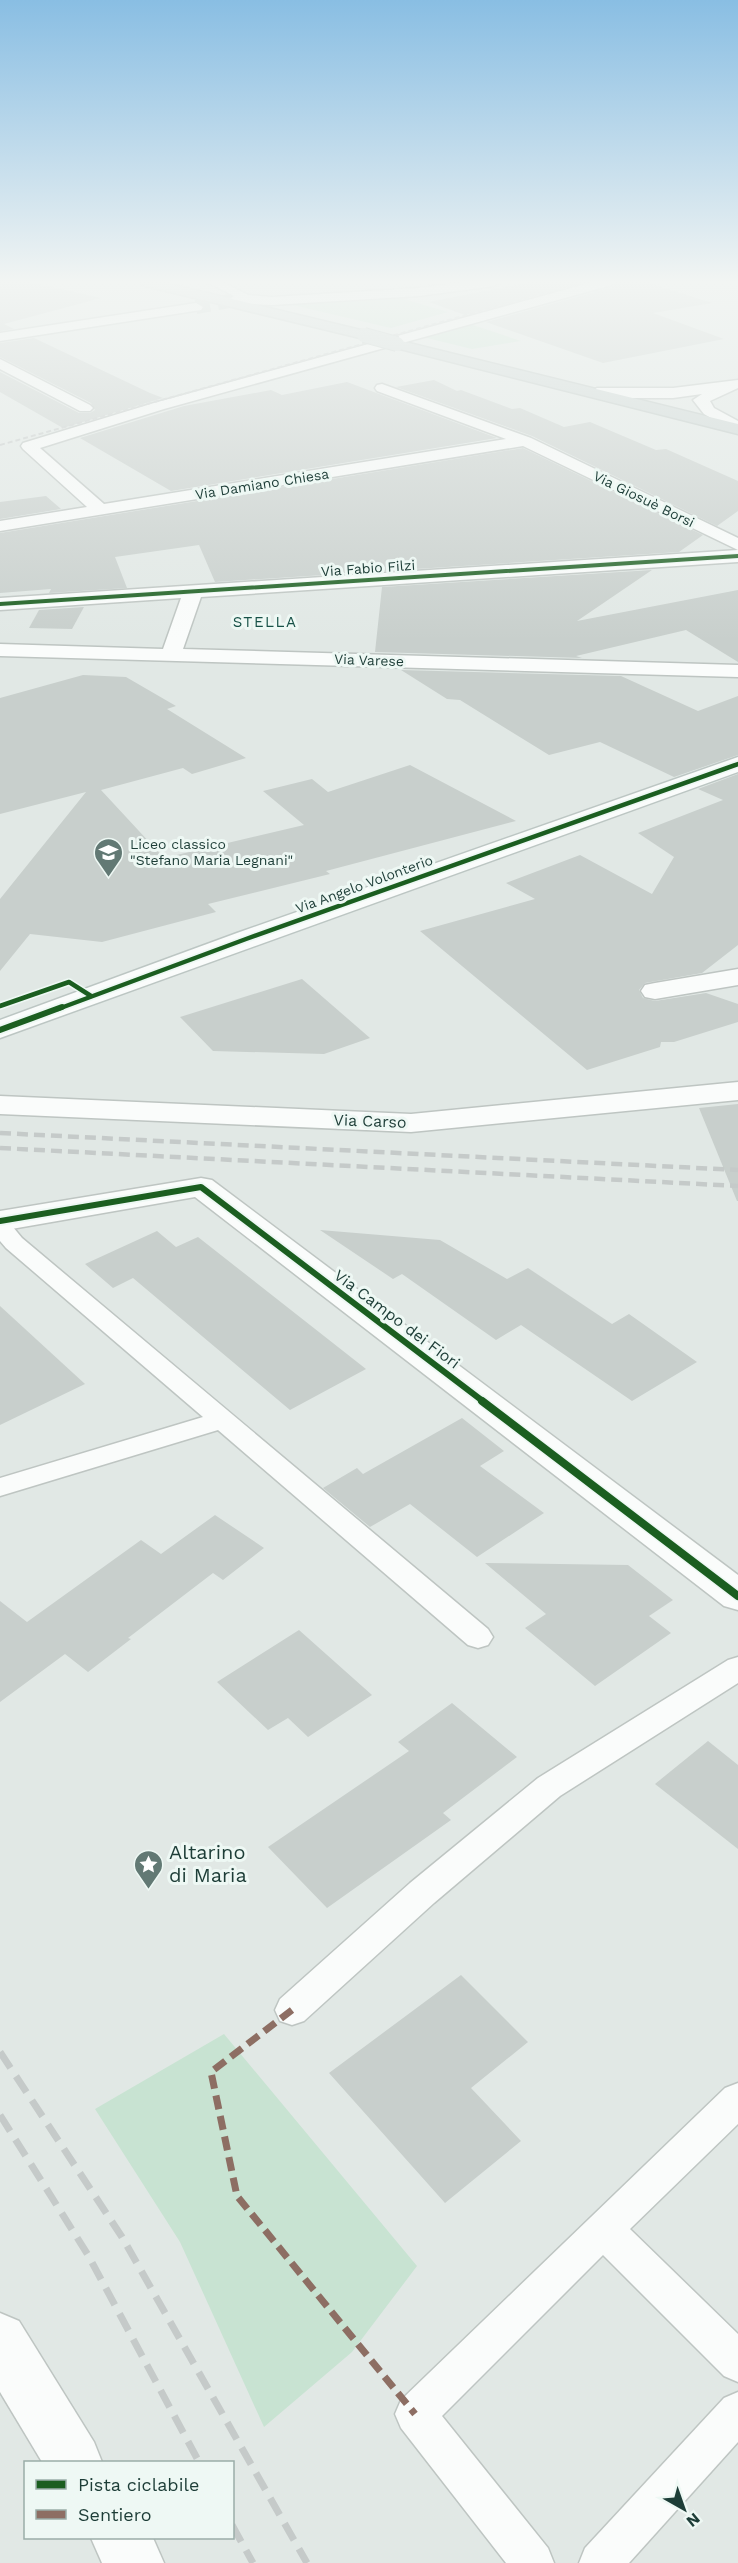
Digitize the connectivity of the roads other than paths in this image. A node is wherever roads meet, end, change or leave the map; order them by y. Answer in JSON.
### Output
{"nodes":[{"id":1,"x":73,"y":402,"type":"edge"},
{"id":2,"x":173,"y":402,"type":"edge"},
{"id":3,"x":419,"y":402,"type":"edge"},
{"id":4,"x":629,"y":402,"type":"edge"},
{"id":5,"x":657,"y":402,"type":"edge"},
{"id":6,"x":695,"y":402,"type":"edge"},
{"id":7,"x":702,"y":402,"type":"edge"},
{"id":8,"x":85,"y":408,"type":"dead end"},
{"id":9,"x":657,"y":409,"type":"junction"},
{"id":10,"x":738,"y":428,"type":"edge"},
{"id":11,"x":525,"y":441,"type":"junction"},
{"id":12,"x":101,"y":510,"type":"junction"},
{"id":13,"x":0,"y":526,"type":"edge"},
{"id":14,"x":738,"y":545,"type":"edge"},
{"id":15,"x":738,"y":556,"type":"edge"},
{"id":16,"x":193,"y":592,"type":"junction"},
{"id":17,"x":0,"y":604,"type":"edge"},
{"id":18,"x":0,"y":650,"type":"edge"},
{"id":19,"x":171,"y":655,"type":"junction"},
{"id":20,"x":738,"y":671,"type":"edge"},
{"id":21,"x":738,"y":764,"type":"edge"},
{"id":22,"x":738,"y":977,"type":"edge"},
{"id":23,"x":655,"y":991,"type":"dead end"},
{"id":24,"x":0,"y":1030,"type":"edge"},
{"id":25,"x":738,"y":1090,"type":"edge"},
{"id":26,"x":0,"y":1105,"type":"edge"},
{"id":27,"x":0,"y":1221,"type":"edge"},
{"id":28,"x":0,"y":1226,"type":"edge"},
{"id":29,"x":223,"y":1420,"type":"junction"},
{"id":30,"x":0,"y":1487,"type":"edge"},
{"id":31,"x":738,"y":1596,"type":"edge"},
{"id":32,"x":478,"y":1637,"type":"dead end"},
{"id":33,"x":738,"y":1668,"type":"edge"},
{"id":34,"x":292,"y":2010,"type":"dead end"},
{"id":35,"x":738,"y":2100,"type":"edge"},
{"id":36,"x":603,"y":2229,"type":"junction"},
{"id":37,"x":0,"y":2340,"type":"edge"},
{"id":38,"x":738,"y":2362,"type":"edge"},
{"id":39,"x":738,"y":2412,"type":"edge"},
{"id":40,"x":73,"y":2461,"type":"edge"},
{"id":41,"x":121,"y":2539,"type":"edge"},
{"id":42,"x":135,"y":2563,"type":"edge"},
{"id":43,"x":532,"y":2563,"type":"edge"},
{"id":44,"x":600,"y":2563,"type":"edge"}],
"edges":[{"from":1,"to":8,"type":"street"},
{"from":2,"to":12,"type":"street"},
{"from":3,"to":11,"type":"street","name":"Via Giosuè Borsi"},
{"from":4,"to":9,"type":"main road"},
{"from":5,"to":9,"type":"street"},
{"from":6,"to":9,"type":"street"},
{"from":7,"to":10,"type":"street"},
{"from":9,"to":10,"type":"main road"},
{"from":11,"to":12,"type":"street","name":"Via Damiano Chiesa"},
{"from":11,"to":14,"type":"street","name":"Via Giosuè Borsi"},
{"from":12,"to":13,"type":"street","name":"Via Damiano Chiesa"},
{"from":15,"to":16,"type":"street","name":"Via Fabio Filzi"},
{"from":16,"to":17,"type":"street","name":"Via Fabio Filzi"},
{"from":16,"to":19,"type":"street"},
{"from":18,"to":19,"type":"street","name":"Via Varese"},
{"from":19,"to":20,"type":"street","name":"Via Varese"},
{"from":21,"to":24,"type":"street","name":"Via Angelo Volonterio"},
{"from":22,"to":23,"type":"street"},
{"from":25,"to":26,"type":"street","name":"Via Carso"},
{"from":27,"to":31,"type":"street","name":"Via Campo dei Fiori"},
{"from":28,"to":29,"type":"lane"},
{"from":29,"to":30,"type":"lane"},
{"from":29,"to":32,"type":"lane"},
{"from":33,"to":34,"type":"lane"},
{"from":35,"to":36,"type":"lane"},
{"from":36,"to":38,"type":"lane"},
{"from":36,"to":43,"type":"lane"},
{"from":37,"to":40,"type":"street"},
{"from":39,"to":44,"type":"lane"},
{"from":41,"to":42,"type":"street"}]}
